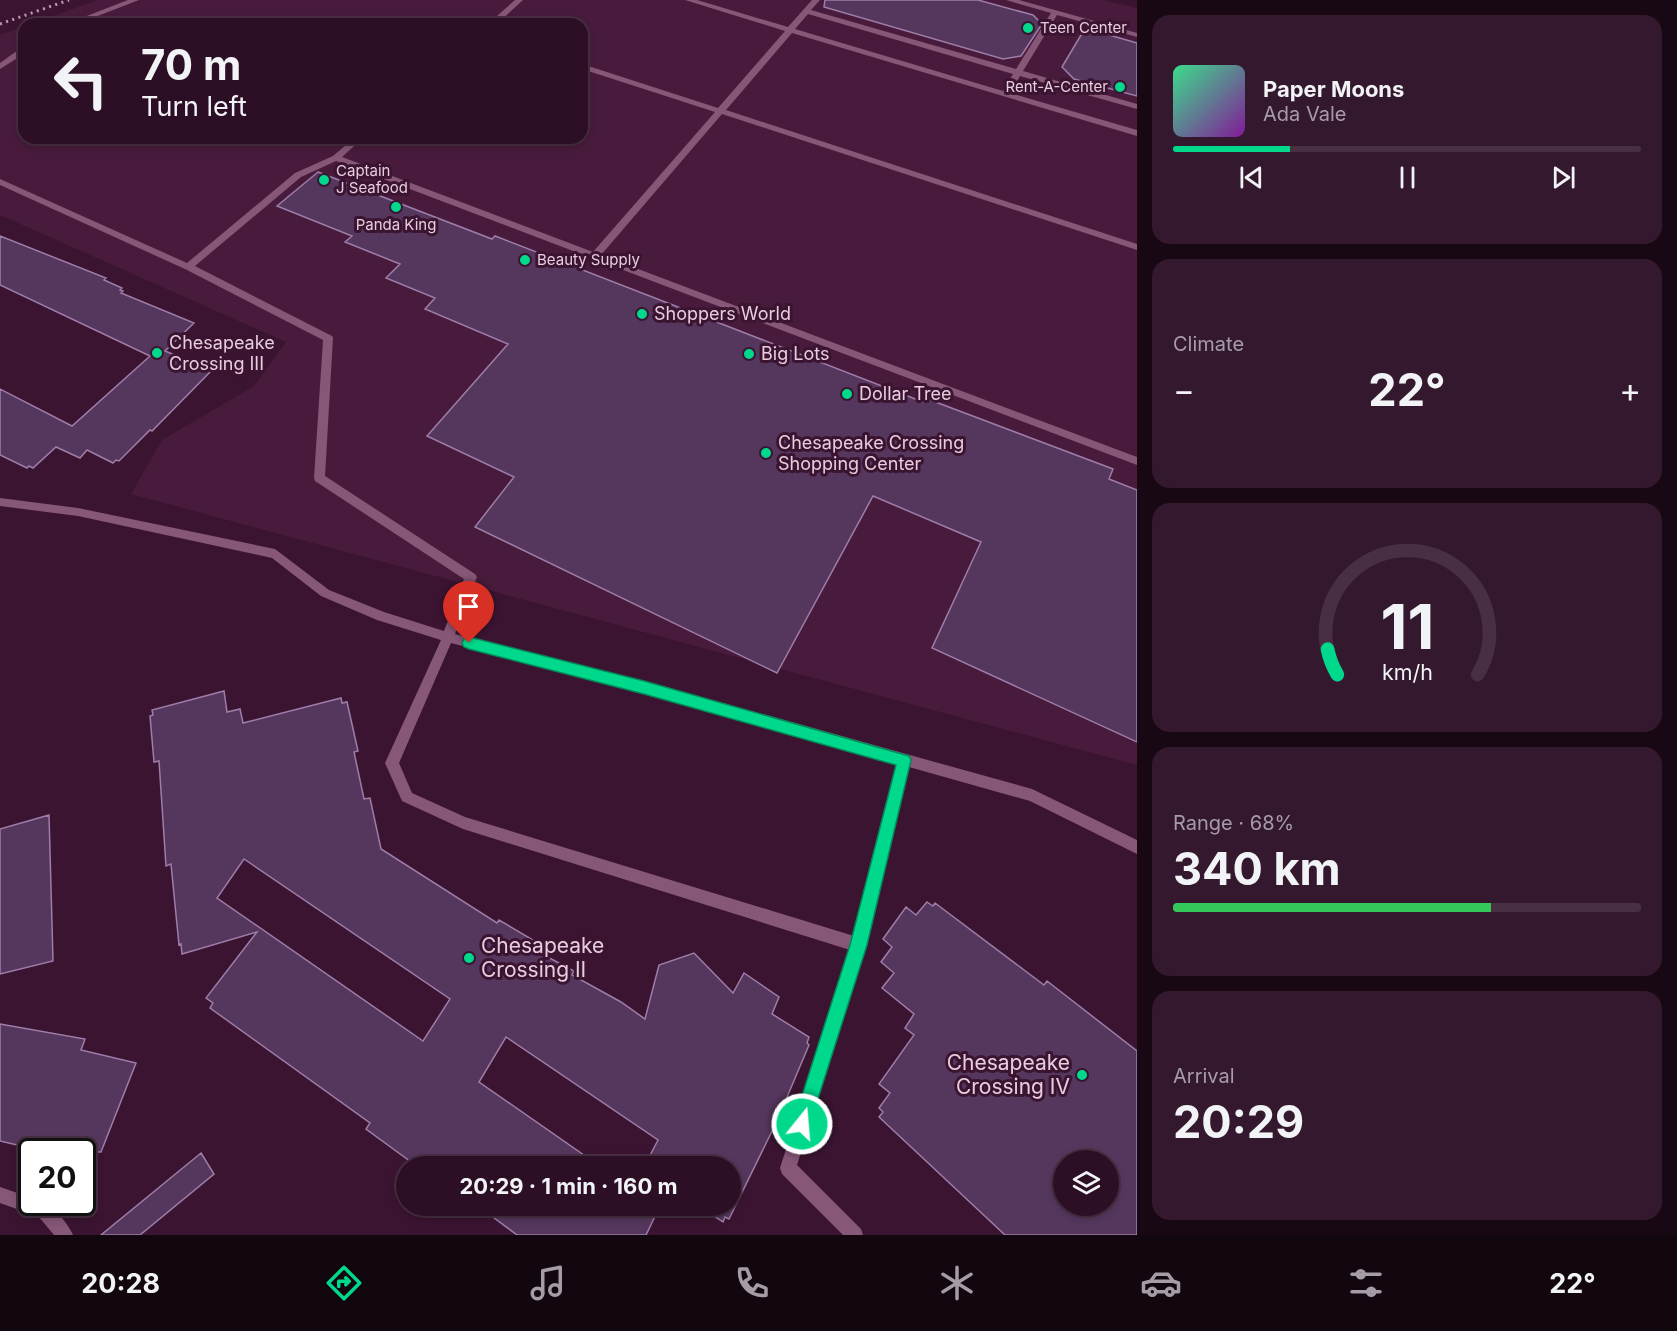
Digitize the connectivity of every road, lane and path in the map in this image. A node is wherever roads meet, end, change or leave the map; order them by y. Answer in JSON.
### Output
{"nodes":[{"id":1,"x":135,"y":0,"type":"edge"},
{"id":2,"x":519,"y":0,"type":"edge"},
{"id":3,"x":689,"y":0,"type":"edge"},
{"id":4,"x":816,"y":0,"type":"edge"},
{"id":5,"x":1010,"y":0,"type":"edge"},
{"id":6,"x":806,"y":11,"type":"junction"},
{"id":7,"x":1054,"y":12,"type":"junction"},
{"id":8,"x":86,"y":18,"type":"edge"},
{"id":9,"x":499,"y":18,"type":"edge"},
{"id":10,"x":789,"y":30,"type":"junction"},
{"id":11,"x":1137,"y":35,"type":"edge"},
{"id":12,"x":18,"y":54,"type":"edge"},
{"id":13,"x":0,"y":67,"type":"edge"},
{"id":14,"x":588,"y":68,"type":"edge"},
{"id":15,"x":1018,"y":72,"type":"junction"},
{"id":16,"x":1005,"y":94,"type":"junction"},
{"id":17,"x":1137,"y":106,"type":"edge"},
{"id":18,"x":719,"y":111,"type":"junction"},
{"id":19,"x":1137,"y":133,"type":"edge"},
{"id":20,"x":352,"y":144,"type":"edge"},
{"id":21,"x":336,"y":158,"type":"junction"},
{"id":22,"x":0,"y":182,"type":"edge"},
{"id":23,"x":1137,"y":247,"type":"edge"},
{"id":24,"x":595,"y":256,"type":"junction"},
{"id":25,"x":188,"y":267,"type":"junction"},
{"id":26,"x":1137,"y":461,"type":"edge"},
{"id":27,"x":0,"y":502,"type":"edge"},
{"id":28,"x":448,"y":637,"type":"junction"},
{"id":29,"x":904,"y":760,"type":"junction"},
{"id":30,"x":1137,"y":847,"type":"edge"},
{"id":31,"x":858,"y":945,"type":"junction"},
{"id":32,"x":0,"y":1195,"type":"edge"},
{"id":33,"x":65,"y":1235,"type":"edge"},
{"id":34,"x":855,"y":1235,"type":"edge"}],
"edges":[{"from":1,"to":8,"type":"street"},
{"from":2,"to":9,"type":"street"},
{"from":3,"to":10,"type":"street"},
{"from":4,"to":6,"type":"street"},
{"from":5,"to":7,"type":"street"},
{"from":6,"to":10,"type":"street"},
{"from":6,"to":15,"type":"street"},
{"from":7,"to":11,"type":"street"},
{"from":7,"to":15,"type":"street"},
{"from":10,"to":16,"type":"street"},
{"from":10,"to":18,"type":"street"},
{"from":12,"to":13,"type":"street"},
{"from":14,"to":18,"type":"street"},
{"from":15,"to":16,"type":"street"},
{"from":15,"to":17,"type":"street"},
{"from":16,"to":19,"type":"street"},
{"from":18,"to":23,"type":"street"},
{"from":18,"to":24,"type":"street"},
{"from":20,"to":21,"type":"street"},
{"from":21,"to":24,"type":"street"},
{"from":21,"to":25,"type":"street"},
{"from":22,"to":25,"type":"street"},
{"from":24,"to":26,"type":"street"},
{"from":25,"to":28,"type":"street"},
{"from":27,"to":28,"type":"street"},
{"from":28,"to":29,"type":"street"},
{"from":28,"to":31,"type":"street"},
{"from":29,"to":30,"type":"street"},
{"from":29,"to":31,"type":"street"},
{"from":31,"to":34,"type":"street"},
{"from":32,"to":33,"type":"street"}]}
